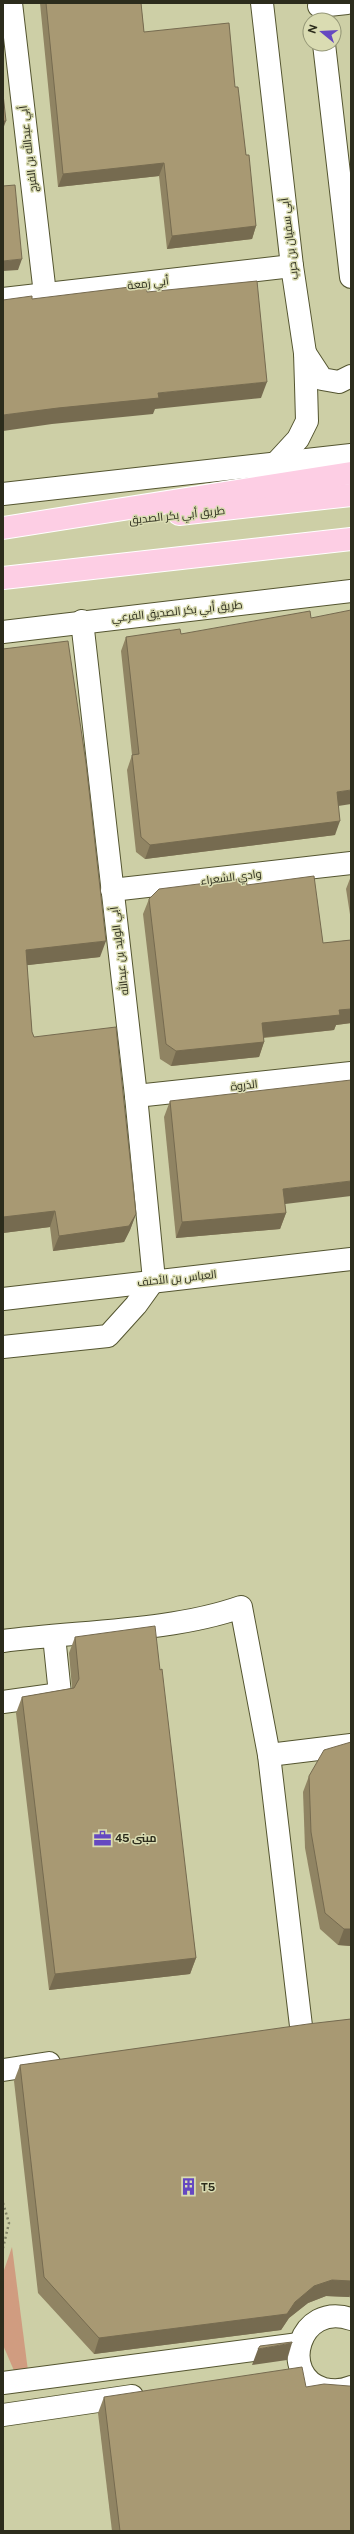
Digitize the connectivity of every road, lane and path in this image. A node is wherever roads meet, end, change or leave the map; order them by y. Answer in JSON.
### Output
{"nodes":[{"id":1,"x":11,"y":3,"type":"edge"},
{"id":2,"x":262,"y":3,"type":"edge"},
{"id":3,"x":347,"y":3,"type":"edge"},
{"id":4,"x":320,"y":10,"type":"edge"},
{"id":5,"x":325,"y":52,"type":"edge"},
{"id":6,"x":292,"y":266,"type":"junction"},
{"id":7,"x":351,"y":272,"type":"edge"},
{"id":8,"x":45,"y":294,"type":"junction"},
{"id":9,"x":3,"y":299,"type":"edge"},
{"id":10,"x":305,"y":353,"type":"junction"},
{"id":11,"x":351,"y":376,"type":"edge"},
{"id":12,"x":351,"y":456,"type":"edge"},
{"id":13,"x":275,"y":464,"type":"junction"},
{"id":14,"x":351,"y":473,"type":"edge"},
{"id":15,"x":3,"y":494,"type":"edge"},
{"id":16,"x":351,"y":495,"type":"edge"},
{"id":17,"x":3,"y":528,"type":"edge"},
{"id":18,"x":3,"y":534,"type":"edge"},
{"id":19,"x":351,"y":539,"type":"edge"},
{"id":20,"x":3,"y":578,"type":"edge"},
{"id":21,"x":351,"y":591,"type":"edge"},
{"id":22,"x":82,"y":621,"type":"junction"},
{"id":23,"x":3,"y":632,"type":"edge"},
{"id":24,"x":351,"y":863,"type":"edge"},
{"id":25,"x":112,"y":890,"type":"junction"},
{"id":26,"x":351,"y":1073,"type":"edge"},
{"id":27,"x":136,"y":1096,"type":"junction"},
{"id":28,"x":351,"y":1259,"type":"edge"},
{"id":29,"x":154,"y":1280,"type":"junction"},
{"id":30,"x":3,"y":1299,"type":"edge"},
{"id":31,"x":3,"y":1347,"type":"edge"},
{"id":32,"x":54,"y":1636,"type":"junction"},
{"id":33,"x":3,"y":1641,"type":"edge"},
{"id":34,"x":3,"y":1702,"type":"edge"},
{"id":35,"x":351,"y":1745,"type":"edge"},
{"id":36,"x":269,"y":1755,"type":"junction"},
{"id":37,"x":322,"y":2024,"type":"edge"},
{"id":38,"x":301,"y":2026,"type":"junction"},
{"id":39,"x":278,"y":2029,"type":"edge"},
{"id":40,"x":66,"y":2061,"type":"edge"},
{"id":41,"x":3,"y":2070,"type":"edge"},
{"id":42,"x":3,"y":2203,"type":"edge"},
{"id":43,"x":3,"y":2248,"type":"edge"},
{"id":44,"x":351,"y":2319,"type":"edge"},
{"id":45,"x":299,"y":2344,"type":"junction"},
{"id":46,"x":302,"y":2370,"type":"junction"},
{"id":47,"x":279,"y":2374,"type":"edge"},
{"id":48,"x":3,"y":2383,"type":"edge"},
{"id":49,"x":351,"y":2387,"type":"edge"},
{"id":50,"x":153,"y":2392,"type":"edge"},
{"id":51,"x":3,"y":2415,"type":"edge"}],
"edges":[{"from":1,"to":8,"type":"street","name":"أبي عبدالله بن الفرج"},
{"from":2,"to":6,"type":"street","name":"أبي سفيان بن حرب"},
{"from":3,"to":4,"type":"street"},
{"from":5,"to":7,"type":"street"},
{"from":6,"to":8,"type":"street","name":"أبي زمعة"},
{"from":6,"to":10,"type":"street","name":"أبي سفيان بن حرب"},
{"from":8,"to":9,"type":"street","name":"أبي زمعة"},
{"from":10,"to":11,"type":"street"},
{"from":10,"to":13,"type":"street","name":"أبي سفيان بن حرب"},
{"from":12,"to":13,"type":"street"},
{"from":13,"to":15,"type":"street"},
{"from":14,"to":17,"type":"main road"},
{"from":16,"to":18,"type":"main road","name":"طريق أبي بكر الصديق"},
{"from":19,"to":20,"type":"main road"},
{"from":21,"to":22,"type":"street","name":"طريق أبي بكر الصديق الفرعي"},
{"from":22,"to":23,"type":"street","name":"طريق أبي بكر الصديق الفرعي"},
{"from":22,"to":25,"type":"street","name":"أبي الوليد بن عبدالله"},
{"from":24,"to":25,"type":"street","name":"وادي الشعراء"},
{"from":25,"to":27,"type":"street","name":"أبي الوليد بن عبدالله"},
{"from":26,"to":27,"type":"street","name":"الذروة"},
{"from":27,"to":29,"type":"street","name":"أبي الوليد بن عبدالله"},
{"from":28,"to":29,"type":"street","name":"العباس بن الأحنف"},
{"from":29,"to":30,"type":"street","name":"العباس بن الأحنف"},
{"from":29,"to":31,"type":"street"},
{"from":32,"to":33,"type":"street"},
{"from":32,"to":34,"type":"street"},
{"from":32,"to":36,"type":"street"},
{"from":35,"to":36,"type":"street"},
{"from":36,"to":38,"type":"street"},
{"from":37,"to":38,"type":"street"},
{"from":38,"to":39,"type":"street"},
{"from":40,"to":41,"type":"street"},
{"from":42,"to":43,"type":"path"},
{"from":44,"to":45,"type":"street"},
{"from":45,"to":46,"type":"street"},
{"from":45,"to":48,"type":"street"},
{"from":46,"to":47,"type":"street"},
{"from":46,"to":49,"type":"street"},
{"from":50,"to":51,"type":"street"}]}
